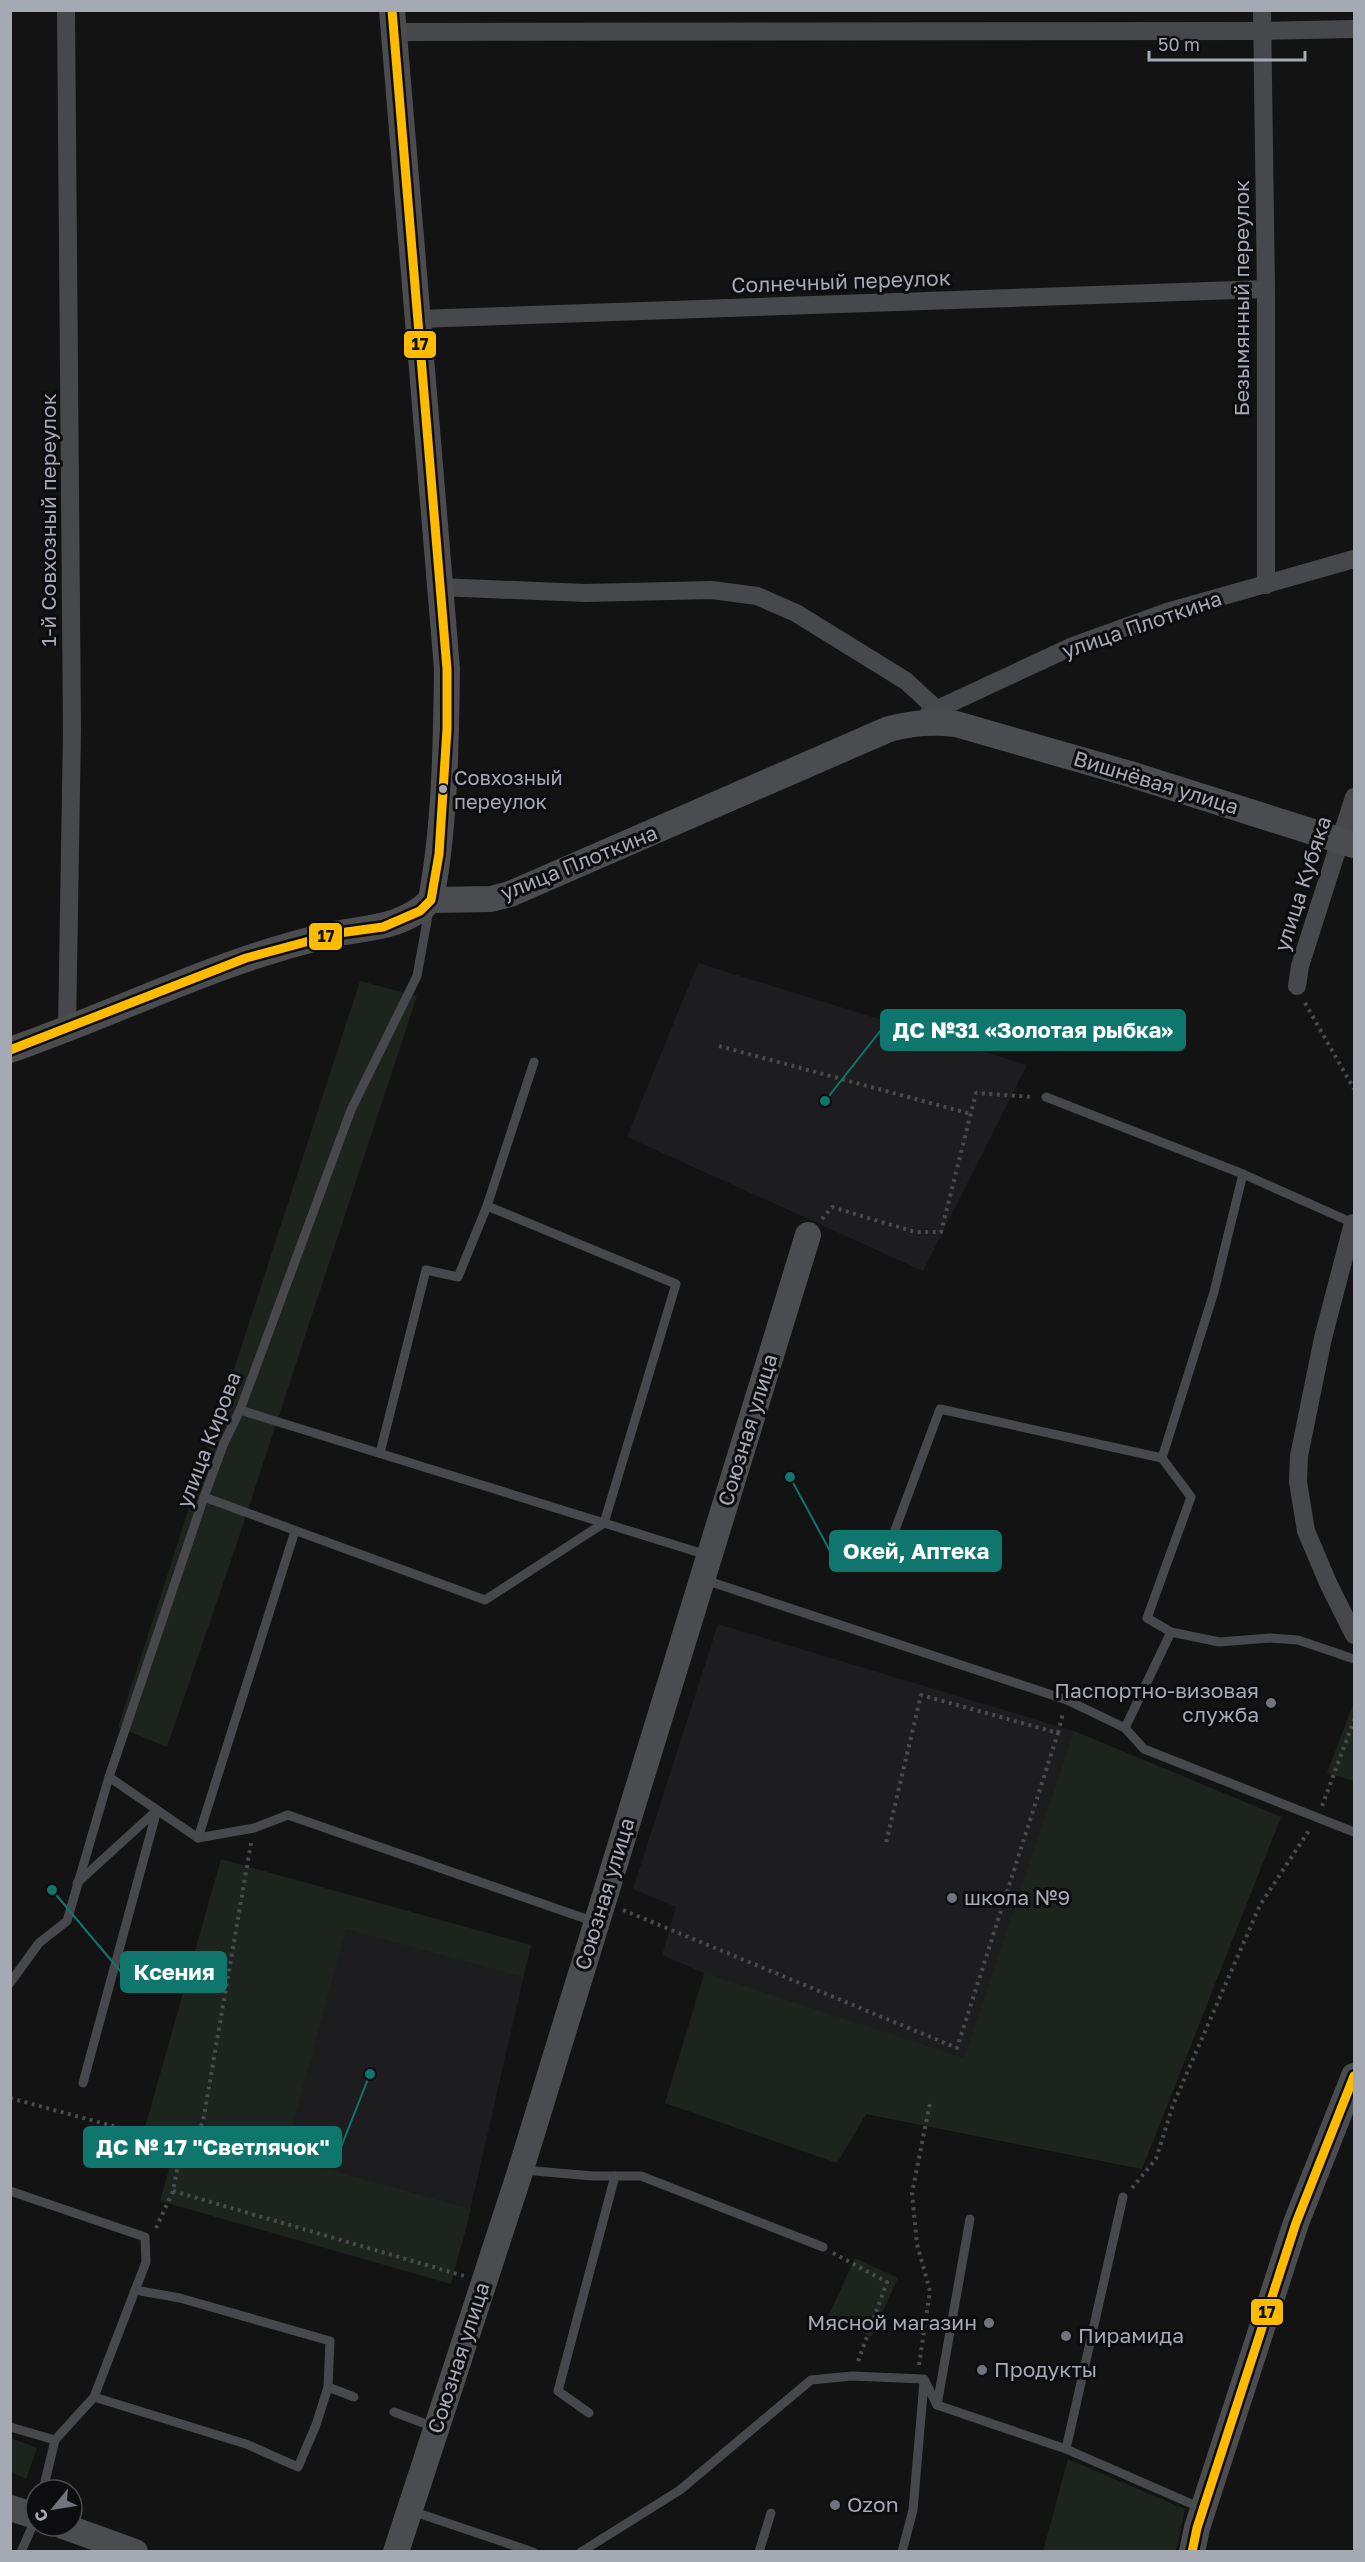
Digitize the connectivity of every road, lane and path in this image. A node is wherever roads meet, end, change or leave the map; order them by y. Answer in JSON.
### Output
{"nodes":[{"id":1,"x":66,"y":10,"type":"edge"},
{"id":2,"x":1262,"y":10,"type":"edge"},
{"id":3,"x":393,"y":21,"type":"edge"},
{"id":4,"x":1354,"y":29,"type":"edge"},
{"id":5,"x":1262,"y":31,"type":"junction"},
{"id":6,"x":1266,"y":290,"type":"junction"},
{"id":7,"x":418,"y":319,"type":"junction"},
{"id":8,"x":1354,"y":559,"type":"edge"},
{"id":9,"x":1266,"y":585,"type":"junction"},
{"id":10,"x":440,"y":586,"type":"junction"},
{"id":11,"x":947,"y":717,"type":"junction"},
{"id":12,"x":890,"y":729,"type":"joint"},
{"id":13,"x":1354,"y":798,"type":"edge"},
{"id":14,"x":1348,"y":844,"type":"edge"},
{"id":15,"x":431,"y":900,"type":"junction"},
{"id":16,"x":1297,"y":986,"type":"joint"},
{"id":17,"x":67,"y":1030,"type":"junction"},
{"id":18,"x":719,"y":1046,"type":"dead end"},
{"id":19,"x":10,"y":1050,"type":"edge"},
{"id":20,"x":534,"y":1062,"type":"dead end"},
{"id":21,"x":1354,"y":1089,"type":"edge"},
{"id":22,"x":1046,"y":1097,"type":"joint"},
{"id":23,"x":971,"y":1114,"type":"junction"},
{"id":24,"x":1243,"y":1174,"type":"junction"},
{"id":25,"x":487,"y":1206,"type":"junction"},
{"id":26,"x":1354,"y":1224,"type":"edge"},
{"id":27,"x":808,"y":1235,"type":"joint"},
{"id":28,"x":240,"y":1410,"type":"junction"},
{"id":29,"x":380,"y":1453,"type":"junction"},
{"id":30,"x":1162,"y":1458,"type":"junction"},
{"id":31,"x":204,"y":1497,"type":"junction"},
{"id":32,"x":604,"y":1523,"type":"junction"},
{"id":33,"x":296,"y":1531,"type":"junction"},
{"id":34,"x":892,"y":1538,"type":"dead end"},
{"id":35,"x":706,"y":1567,"type":"junction"},
{"id":36,"x":1171,"y":1632,"type":"junction"},
{"id":37,"x":1354,"y":1635,"type":"edge"},
{"id":38,"x":1354,"y":1659,"type":"edge"},
{"id":39,"x":1354,"y":1720,"type":"edge"},
{"id":40,"x":1125,"y":1728,"type":"junction"},
{"id":41,"x":109,"y":1777,"type":"junction"},
{"id":42,"x":157,"y":1810,"type":"junction"},
{"id":43,"x":1317,"y":1817,"type":"junction"},
{"id":44,"x":254,"y":1828,"type":"junction"},
{"id":45,"x":1354,"y":1832,"type":"edge"},
{"id":46,"x":198,"y":1838,"type":"junction"},
{"id":47,"x":886,"y":1843,"type":"dead end"},
{"id":48,"x":77,"y":1883,"type":"junction"},
{"id":49,"x":600,"y":1912,"type":"junction"},
{"id":50,"x":10,"y":1983,"type":"edge"},
{"id":51,"x":1354,"y":2076,"type":"edge"},
{"id":52,"x":83,"y":2083,"type":"dead end"},
{"id":53,"x":10,"y":2097,"type":"edge"},
{"id":54,"x":930,"y":2103,"type":"dead end"},
{"id":55,"x":178,"y":2164,"type":"junction"},
{"id":56,"x":521,"y":2169,"type":"junction"},
{"id":57,"x":615,"y":2176,"type":"junction"},
{"id":58,"x":10,"y":2191,"type":"edge"},
{"id":59,"x":173,"y":2191,"type":"junction"},
{"id":60,"x":1123,"y":2197,"type":"joint"},
{"id":61,"x":970,"y":2219,"type":"dead end"},
{"id":62,"x":823,"y":2247,"type":"joint"},
{"id":63,"x":146,"y":2251,"type":"junction"},
{"id":64,"x":485,"y":2280,"type":"junction"},
{"id":65,"x":135,"y":2290,"type":"junction"},
{"id":66,"x":852,"y":2376,"type":"junction"},
{"id":67,"x":921,"y":2379,"type":"junction"},
{"id":68,"x":328,"y":2387,"type":"junction"},
{"id":69,"x":94,"y":2397,"type":"junction"},
{"id":70,"x":354,"y":2397,"type":"dead end"},
{"id":71,"x":937,"y":2405,"type":"junction"},
{"id":72,"x":394,"y":2412,"type":"dead end"},
{"id":73,"x":589,"y":2413,"type":"dead end"},
{"id":74,"x":10,"y":2427,"type":"edge"},
{"id":75,"x":437,"y":2427,"type":"junction"},
{"id":76,"x":55,"y":2440,"type":"junction"},
{"id":77,"x":1066,"y":2449,"type":"junction"},
{"id":78,"x":46,"y":2478,"type":"edge"},
{"id":79,"x":1203,"y":2509,"type":"junction"},
{"id":80,"x":410,"y":2510,"type":"junction"},
{"id":81,"x":771,"y":2513,"type":"dead end"},
{"id":82,"x":84,"y":2534,"type":"edge"},
{"id":83,"x":27,"y":2538,"type":"edge"},
{"id":84,"x":21,"y":2552,"type":"edge"},
{"id":85,"x":135,"y":2552,"type":"edge"},
{"id":86,"x":396,"y":2552,"type":"edge"},
{"id":87,"x":533,"y":2552,"type":"edge"},
{"id":88,"x":581,"y":2552,"type":"edge"},
{"id":89,"x":759,"y":2552,"type":"edge"},
{"id":90,"x":902,"y":2552,"type":"edge"},
{"id":91,"x":1192,"y":2552,"type":"edge"}],
"edges":[{"from":1,"to":17,"type":"street","name":"1-й Совхозный переулок"},
{"from":2,"to":5,"type":"street","name":"Безымянный переулок"},
{"from":3,"to":5,"type":"street"},
{"from":3,"to":7,"type":"street"},
{"from":4,"to":5,"type":"street"},
{"from":5,"to":6,"type":"street","name":"Безымянный переулок"},
{"from":6,"to":7,"type":"street","name":"Солнечный переулок"},
{"from":6,"to":9,"type":"street","name":"Безымянный переулок"},
{"from":7,"to":10,"type":"street"},
{"from":8,"to":9,"type":"street","name":"улица Плоткина"},
{"from":9,"to":11,"type":"street","name":"улица Плоткина"},
{"from":10,"to":11,"type":"street"},
{"from":10,"to":15,"type":"street"},
{"from":11,"to":12,"type":"street","name":"Вишнёвая улица"},
{"from":11,"to":14,"type":"street","name":"Вишнёвая улица"},
{"from":12,"to":15,"type":"street","name":"улица Плоткина"},
{"from":13,"to":14,"type":"street","name":"улица Кубяка"},
{"from":14,"to":16,"type":"street","name":"улица Кубяка"},
{"from":15,"to":17,"type":"street"},
{"from":15,"to":28,"type":"lane","name":"улица Кирова"},
{"from":16,"to":21,"type":"path"},
{"from":17,"to":19,"type":"street"},
{"from":18,"to":23,"type":"path"},
{"from":20,"to":25,"type":"lane"},
{"from":22,"to":23,"type":"path"},
{"from":22,"to":24,"type":"lane"},
{"from":23,"to":27,"type":"path"},
{"from":24,"to":26,"type":"lane"},
{"from":24,"to":30,"type":"lane"},
{"from":25,"to":29,"type":"lane"},
{"from":25,"to":32,"type":"lane"},
{"from":26,"to":37,"type":"street"},
{"from":27,"to":35,"type":"street","name":"Союзная улица"},
{"from":28,"to":29,"type":"lane"},
{"from":28,"to":31,"type":"lane","name":"улица Кирова"},
{"from":29,"to":32,"type":"lane"},
{"from":30,"to":34,"type":"lane"},
{"from":30,"to":36,"type":"lane"},
{"from":31,"to":33,"type":"lane"},
{"from":31,"to":41,"type":"lane","name":"улица Кирова"},
{"from":32,"to":33,"type":"lane"},
{"from":32,"to":35,"type":"lane"},
{"from":33,"to":46,"type":"lane"},
{"from":35,"to":40,"type":"lane"},
{"from":35,"to":49,"type":"street","name":"Союзная улица"},
{"from":36,"to":38,"type":"lane"},
{"from":36,"to":40,"type":"lane"},
{"from":39,"to":43,"type":"path"},
{"from":40,"to":43,"type":"lane"},
{"from":41,"to":42,"type":"lane"},
{"from":41,"to":48,"type":"lane","name":"улица Кирова"},
{"from":42,"to":46,"type":"lane"},
{"from":42,"to":48,"type":"lane"},
{"from":42,"to":52,"type":"lane"},
{"from":43,"to":45,"type":"lane"},
{"from":43,"to":60,"type":"path"},
{"from":44,"to":46,"type":"lane"},
{"from":44,"to":49,"type":"lane"},
{"from":44,"to":55,"type":"path"},
{"from":47,"to":49,"type":"path"},
{"from":48,"to":50,"type":"lane","name":"улица Кирова"},
{"from":49,"to":56,"type":"street","name":"Союзная улица"},
{"from":51,"to":79,"type":"street"},
{"from":53,"to":55,"type":"path"},
{"from":54,"to":67,"type":"path"},
{"from":55,"to":59,"type":"path"},
{"from":56,"to":57,"type":"lane"},
{"from":56,"to":64,"type":"street","name":"Союзная улица"},
{"from":57,"to":62,"type":"lane"},
{"from":57,"to":73,"type":"lane"},
{"from":58,"to":63,"type":"lane"},
{"from":59,"to":63,"type":"path"},
{"from":59,"to":64,"type":"path"},
{"from":60,"to":77,"type":"lane"},
{"from":61,"to":71,"type":"lane"},
{"from":62,"to":66,"type":"path"},
{"from":63,"to":65,"type":"lane"},
{"from":64,"to":75,"type":"street","name":"Союзная улица"},
{"from":65,"to":68,"type":"lane"},
{"from":65,"to":69,"type":"lane"},
{"from":66,"to":67,"type":"lane"},
{"from":66,"to":88,"type":"lane"},
{"from":67,"to":71,"type":"lane"},
{"from":67,"to":90,"type":"lane"},
{"from":68,"to":69,"type":"lane"},
{"from":68,"to":70,"type":"lane"},
{"from":69,"to":76,"type":"lane"},
{"from":71,"to":77,"type":"lane"},
{"from":72,"to":75,"type":"lane"},
{"from":74,"to":76,"type":"lane"},
{"from":75,"to":80,"type":"street","name":"Союзная улица"},
{"from":76,"to":78,"type":"lane"},
{"from":77,"to":79,"type":"lane"},
{"from":79,"to":91,"type":"street"},
{"from":80,"to":86,"type":"street","name":"Союзная улица"},
{"from":80,"to":87,"type":"lane"},
{"from":81,"to":89,"type":"lane"},
{"from":82,"to":85,"type":"street"},
{"from":83,"to":84,"type":"lane"}]}
